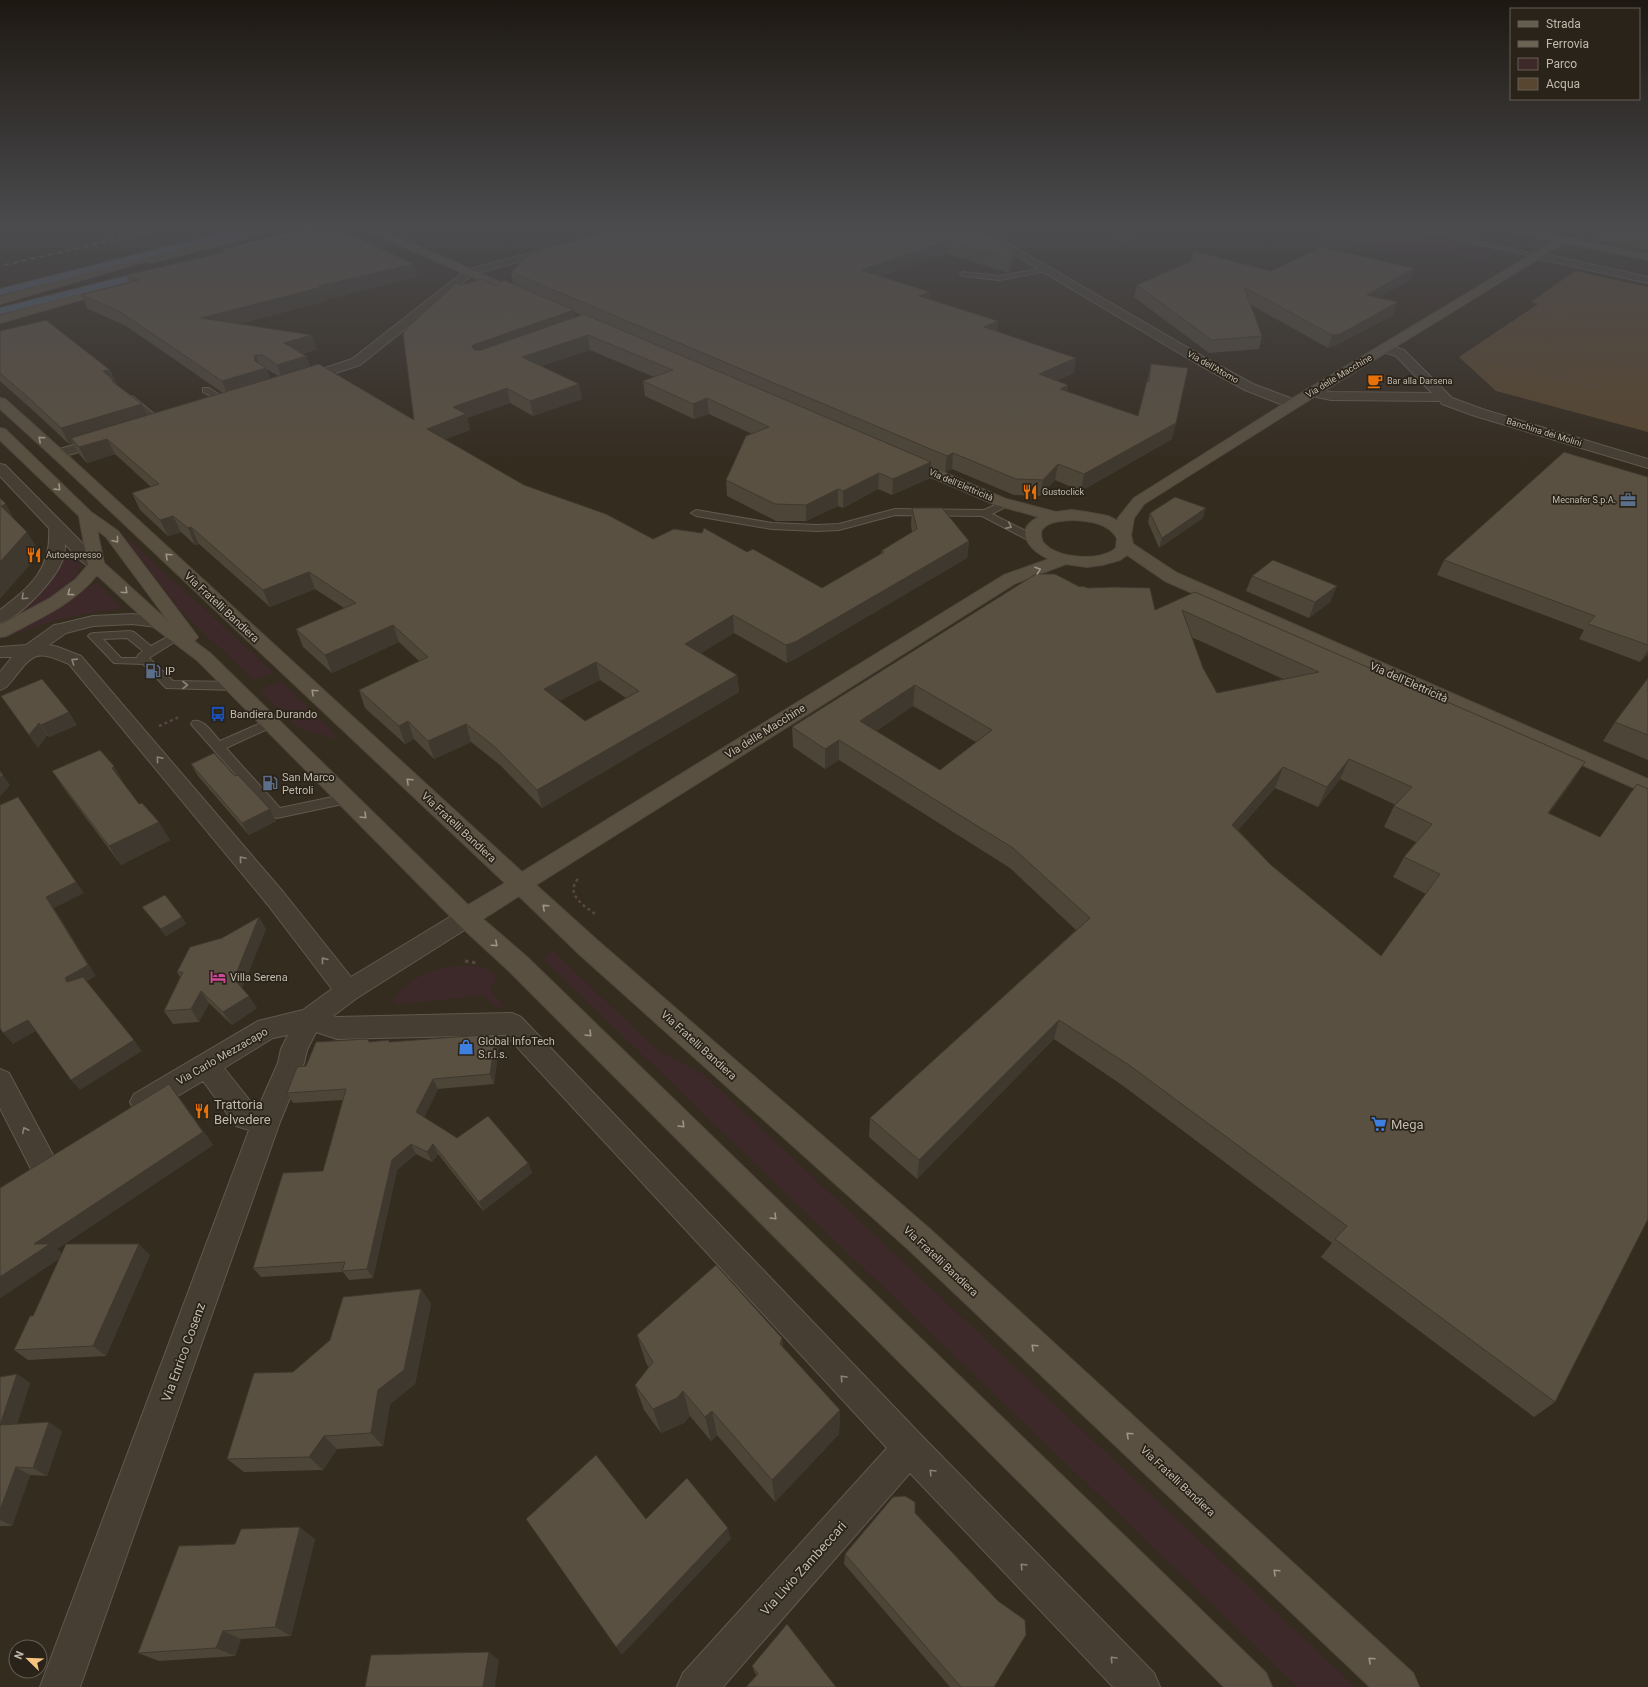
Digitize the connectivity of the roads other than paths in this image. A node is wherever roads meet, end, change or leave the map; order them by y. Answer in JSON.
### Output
{"nodes":[{"id":1,"x":25,"y":305,"type":"edge"},
{"id":2,"x":42,"y":305,"type":"edge"},
{"id":3,"x":53,"y":305,"type":"edge"},
{"id":4,"x":429,"y":305,"type":"edge"},
{"id":5,"x":1105,"y":305,"type":"edge"},
{"id":6,"x":1454,"y":305,"type":"edge"},
{"id":7,"x":0,"y":311,"type":"edge"},
{"id":8,"x":0,"y":316,"type":"edge"},
{"id":9,"x":0,"y":320,"type":"edge"},
{"id":10,"x":1385,"y":348,"type":"junction"},
{"id":11,"x":291,"y":383,"type":"edge"},
{"id":12,"x":206,"y":390,"type":"edge"},
{"id":13,"x":1312,"y":392,"type":"junction"},
{"id":14,"x":124,"y":394,"type":"edge"},
{"id":15,"x":1441,"y":397,"type":"junction"},
{"id":16,"x":241,"y":398,"type":"edge"},
{"id":17,"x":0,"y":402,"type":"edge"},
{"id":18,"x":227,"y":402,"type":"junction"},
{"id":19,"x":1293,"y":404,"type":"junction"},
{"id":20,"x":212,"y":407,"type":"edge"},
{"id":21,"x":175,"y":418,"type":"edge"},
{"id":22,"x":160,"y":423,"type":"junction"},
{"id":23,"x":146,"y":427,"type":"edge"},
{"id":24,"x":0,"y":432,"type":"edge"},
{"id":25,"x":116,"y":436,"type":"edge"},
{"id":26,"x":58,"y":454,"type":"junction"},
{"id":27,"x":892,"y":456,"type":"edge"},
{"id":28,"x":1648,"y":464,"type":"edge"},
{"id":29,"x":2,"y":472,"type":"edge"},
{"id":30,"x":1137,"y":503,"type":"junction"},
{"id":31,"x":1006,"y":504,"type":"junction"},
{"id":32,"x":696,"y":513,"type":"dead end"},
{"id":33,"x":984,"y":513,"type":"junction"},
{"id":34,"x":86,"y":515,"type":"junction"},
{"id":35,"x":1084,"y":516,"type":"junction"},
{"id":36,"x":1055,"y":517,"type":"junction"},
{"id":37,"x":57,"y":527,"type":"junction"},
{"id":38,"x":1124,"y":540,"type":"junction"},
{"id":39,"x":1036,"y":542,"type":"junction"},
{"id":40,"x":1066,"y":559,"type":"junction"},
{"id":41,"x":1099,"y":561,"type":"junction"},
{"id":42,"x":96,"y":565,"type":"junction"},
{"id":43,"x":1171,"y":578,"type":"junction"},
{"id":44,"x":1010,"y":579,"type":"junction"},
{"id":45,"x":0,"y":618,"type":"edge"},
{"id":46,"x":158,"y":622,"type":"junction"},
{"id":47,"x":0,"y":632,"type":"edge"},
{"id":48,"x":177,"y":636,"type":"junction"},
{"id":49,"x":30,"y":650,"type":"junction"},
{"id":50,"x":0,"y":652,"type":"edge"},
{"id":51,"x":204,"y":657,"type":"junction"},
{"id":52,"x":0,"y":684,"type":"edge"},
{"id":53,"x":233,"y":686,"type":"junction"},
{"id":54,"x":270,"y":723,"type":"junction"},
{"id":55,"x":197,"y":724,"type":"dead end"},
{"id":56,"x":218,"y":747,"type":"junction"},
{"id":57,"x":1648,"y":787,"type":"edge"},
{"id":58,"x":347,"y":799,"type":"junction"},
{"id":59,"x":520,"y":884,"type":"junction"},
{"id":60,"x":466,"y":918,"type":"junction"},
{"id":61,"x":348,"y":991,"type":"junction"},
{"id":62,"x":310,"y":1019,"type":"junction"},
{"id":63,"x":206,"y":1064,"type":"junction"},
{"id":64,"x":0,"y":1081,"type":"edge"},
{"id":65,"x":124,"y":1114,"type":"edge"},
{"id":66,"x":266,"y":1122,"type":"junction"},
{"id":67,"x":43,"y":1164,"type":"edge"},
{"id":68,"x":910,"y":1448,"type":"junction"},
{"id":69,"x":60,"y":1687,"type":"edge"},
{"id":70,"x":696,"y":1687,"type":"edge"},
{"id":71,"x":1140,"y":1687,"type":"edge"},
{"id":72,"x":1252,"y":1687,"type":"edge"},
{"id":73,"x":1399,"y":1687,"type":"edge"}],
"edges":[{"from":1,"to":7,"type":"highway"},
{"from":2,"to":8,"type":"street"},
{"from":3,"to":9,"type":"street"},
{"from":4,"to":11,"type":"street"},
{"from":5,"to":19,"type":"street","name":"Via dell'Atomo"},
{"from":6,"to":10,"type":"street","name":"Via delle Macchine"},
{"from":10,"to":13,"type":"street","name":"Via delle Macchine"},
{"from":10,"to":15,"type":"street","name":"Banchina dei Molini"},
{"from":12,"to":18,"type":"lane"},
{"from":13,"to":15,"type":"street","name":"Banchina dei Molini"},
{"from":13,"to":19,"type":"street","name":"Via delle Macchine"},
{"from":14,"to":22,"type":"lane"},
{"from":15,"to":28,"type":"street","name":"Banchina dei Molini"},
{"from":16,"to":18,"type":"street"},
{"from":26,"to":17,"type":"street","name":"Via Fratelli Bandiera","one_way":true},
{"from":18,"to":20,"type":"street"},
{"from":19,"to":30,"type":"street","name":"Via delle Macchine"},
{"from":21,"to":22,"type":"street"},
{"from":22,"to":23,"type":"street"},
{"from":24,"to":34,"type":"street","one_way":true},
{"from":25,"to":26,"type":"street"},
{"from":59,"to":26,"type":"street","name":"Via Fratelli Bandiera","one_way":true},
{"from":27,"to":31,"type":"street","name":"Via dell'Elettricità"},
{"from":29,"to":37,"type":"street"},
{"from":30,"to":35,"type":"street","name":"Via delle Macchine"},
{"from":30,"to":38,"type":"street","name":"Via delle Macchine"},
{"from":31,"to":33,"type":"lane"},
{"from":31,"to":36,"type":"street","name":"Via dell'Elettricità"},
{"from":32,"to":33,"type":"lane"},
{"from":33,"to":39,"type":"lane","one_way":true},
{"from":34,"to":42,"type":"street"},
{"from":34,"to":51,"type":"street","one_way":true},
{"from":35,"to":36,"type":"street"},
{"from":35,"to":38,"type":"street","name":"Via dell'Elettricità"},
{"from":36,"to":39,"type":"street","name":"Via delle Macchine"},
{"from":37,"to":42,"type":"street"},
{"from":37,"to":45,"type":"street","one_way":true},
{"from":38,"to":41,"type":"street"},
{"from":38,"to":43,"type":"street","name":"Via dell'Elettricità"},
{"from":39,"to":40,"type":"street"},
{"from":39,"to":44,"type":"street","name":"Via delle Macchine"},
{"from":40,"to":41,"type":"street"},
{"from":44,"to":40,"type":"street","name":"Via delle Macchine","one_way":true},
{"from":41,"to":43,"type":"street","name":"Via dell'Elettricità"},
{"from":42,"to":46,"type":"street","one_way":true},
{"from":42,"to":47,"type":"street","one_way":true},
{"from":43,"to":57,"type":"street","name":"Via dell'Elettricità"},
{"from":44,"to":59,"type":"street","name":"Via delle Macchine"},
{"from":46,"to":48,"type":"street"},
{"from":46,"to":49,"type":"street"},
{"from":48,"to":51,"type":"street"},
{"from":48,"to":53,"type":"lane","one_way":true},
{"from":49,"to":50,"type":"street"},
{"from":49,"to":52,"type":"street"},
{"from":61,"to":49,"type":"street","one_way":true},
{"from":51,"to":53,"type":"street"},
{"from":53,"to":54,"type":"street"},
{"from":54,"to":56,"type":"lane"},
{"from":54,"to":58,"type":"street"},
{"from":55,"to":56,"type":"lane"},
{"from":56,"to":58,"type":"lane"},
{"from":58,"to":60,"type":"street","one_way":true},
{"from":59,"to":60,"type":"street","name":"Via delle Macchine"},
{"from":73,"to":59,"type":"street","name":"Via Fratelli Bandiera","one_way":true},
{"from":60,"to":61,"type":"street","name":"Via Carlo Mezzacapo"},
{"from":60,"to":72,"type":"street","one_way":true},
{"from":61,"to":62,"type":"street","name":"Via Carlo Mezzacapo"},
{"from":62,"to":63,"type":"street","name":"Via Carlo Mezzacapo"},
{"from":62,"to":66,"type":"street","name":"Via Enrico Cosenz"},
{"from":68,"to":62,"type":"street","one_way":true},
{"from":63,"to":65,"type":"street","name":"Via Carlo Mezzacapo"},
{"from":63,"to":66,"type":"street"},
{"from":67,"to":64,"type":"street","one_way":true},
{"from":66,"to":69,"type":"street","name":"Via Enrico Cosenz"},
{"from":68,"to":70,"type":"street","name":"Via Livio Zambeccari"},
{"from":71,"to":68,"type":"street","one_way":true}]}
